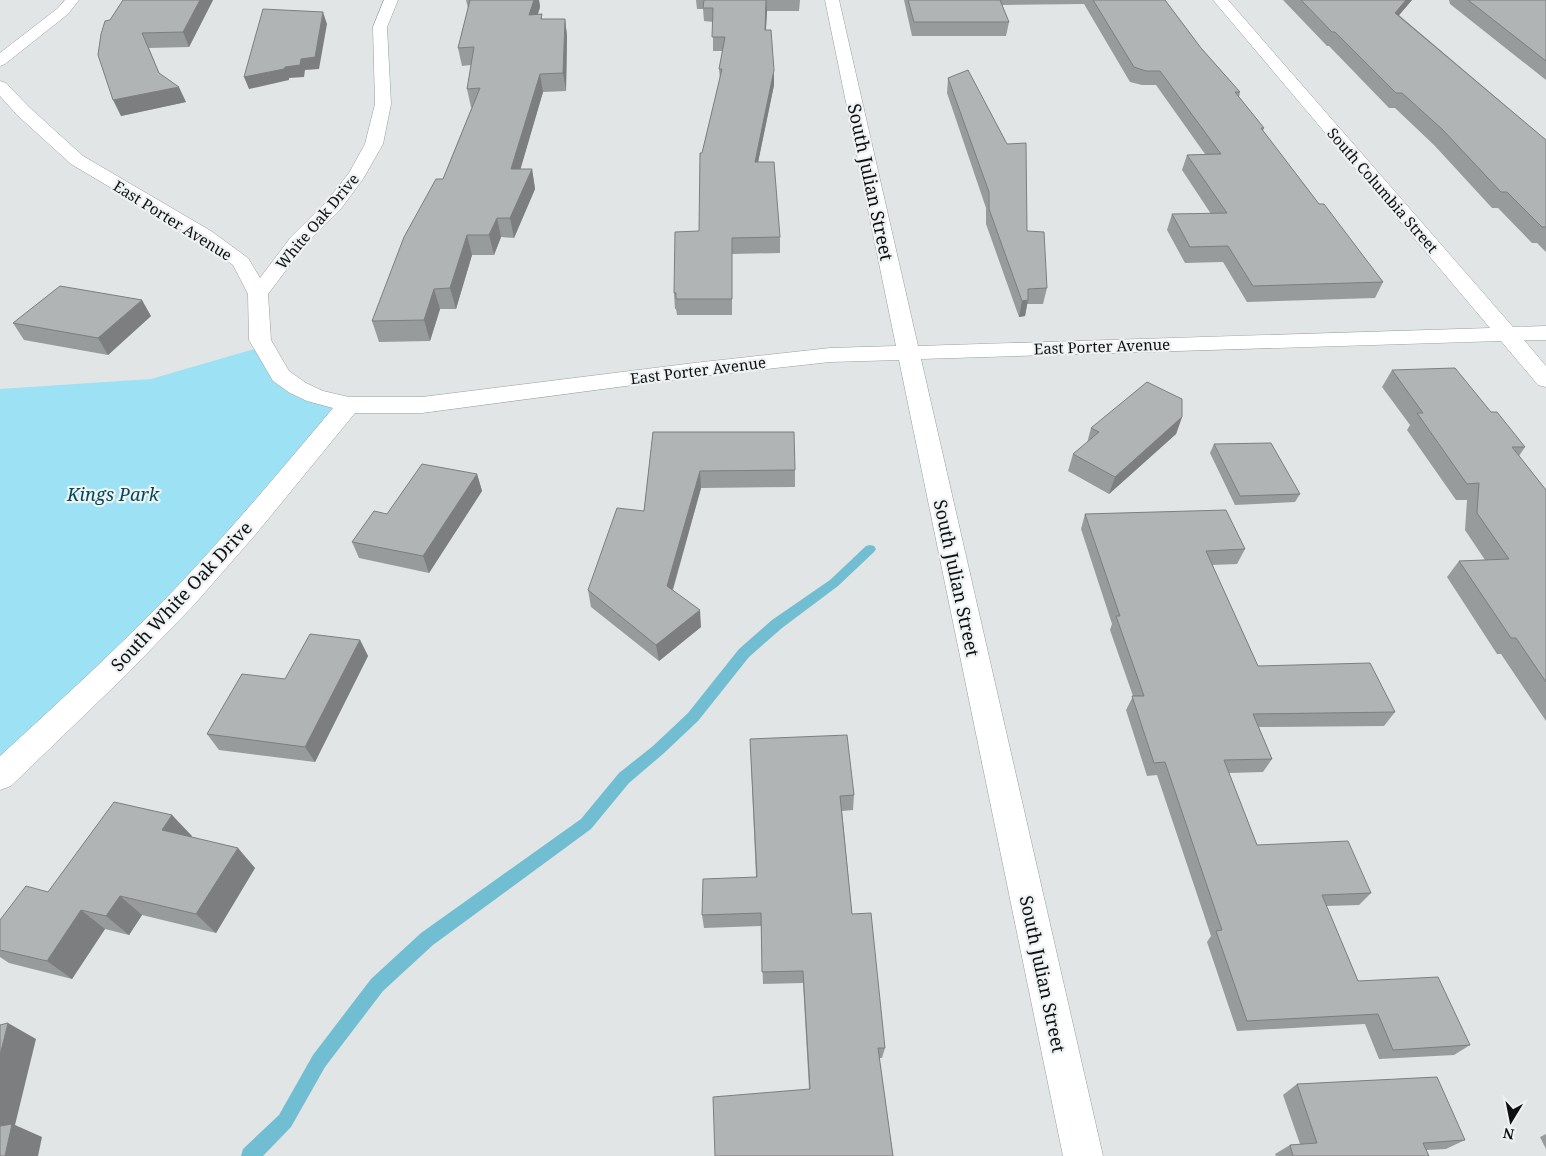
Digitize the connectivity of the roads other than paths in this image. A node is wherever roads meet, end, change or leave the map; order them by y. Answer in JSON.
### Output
{"nodes":[{"id":1,"x":72,"y":0,"type":"edge"},
{"id":2,"x":391,"y":0,"type":"edge"},
{"id":3,"x":832,"y":0,"type":"edge"},
{"id":4,"x":1220,"y":0,"type":"edge"},
{"id":5,"x":0,"y":61,"type":"edge"},
{"id":6,"x":0,"y":86,"type":"edge"},
{"id":7,"x":258,"y":294,"type":"junction"},
{"id":8,"x":1546,"y":333,"type":"edge"},
{"id":9,"x":1506,"y":334,"type":"junction"},
{"id":10,"x":908,"y":351,"type":"junction"},
{"id":11,"x":1546,"y":380,"type":"edge"},
{"id":12,"x":349,"y":405,"type":"junction"},
{"id":13,"x":0,"y":776,"type":"edge"},
{"id":14,"x":1083,"y":1156,"type":"edge"}],
"edges":[{"from":1,"to":5,"type":"street"},
{"from":2,"to":7,"type":"street","name":"White Oak Drive"},
{"from":3,"to":10,"type":"street","name":"South Julian Street"},
{"from":4,"to":9,"type":"street","name":"South Columbia Street"},
{"from":6,"to":7,"type":"street","name":"East Porter Avenue"},
{"from":7,"to":12,"type":"street","name":"East Porter Avenue"},
{"from":8,"to":9,"type":"street","name":"East Porter Avenue"},
{"from":9,"to":10,"type":"street","name":"East Porter Avenue"},
{"from":9,"to":11,"type":"street","name":"South Columbia Street"},
{"from":10,"to":12,"type":"street","name":"East Porter Avenue"},
{"from":10,"to":14,"type":"street","name":"South Julian Street"},
{"from":12,"to":13,"type":"street","name":"South White Oak Drive"}]}
